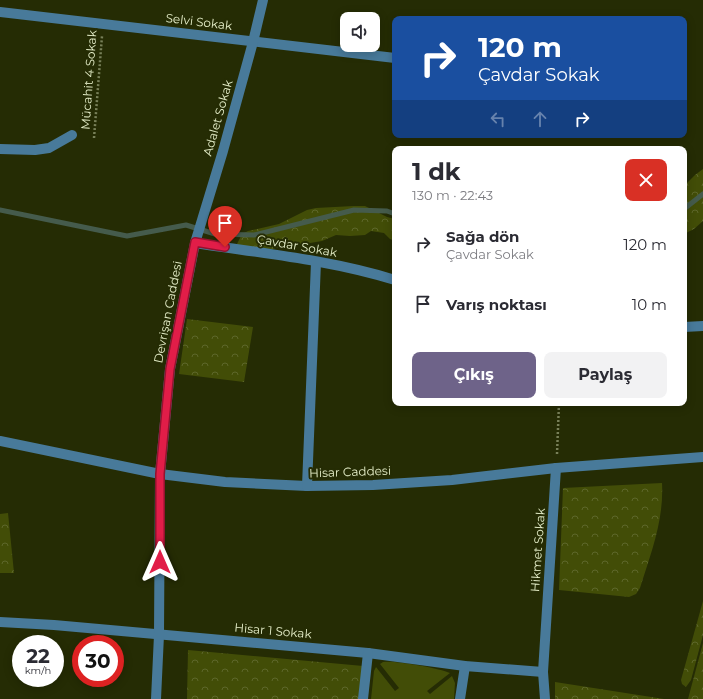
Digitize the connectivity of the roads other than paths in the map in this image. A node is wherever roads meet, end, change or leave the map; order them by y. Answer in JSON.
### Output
{"nodes":[{"id":1,"x":263,"y":0,"type":"edge"},
{"id":2,"x":0,"y":12,"type":"edge"},
{"id":3,"x":253,"y":42,"type":"junction"},
{"id":4,"x":392,"y":58,"type":"edge"},
{"id":5,"x":72,"y":135,"type":"dead end"},
{"id":6,"x":0,"y":148,"type":"edge"},
{"id":7,"x":195,"y":240,"type":"junction"},
{"id":8,"x":316,"y":262,"type":"junction"},
{"id":9,"x":392,"y":279,"type":"edge"},
{"id":10,"x":703,"y":326,"type":"edge"},
{"id":11,"x":687,"y":327,"type":"edge"},
{"id":12,"x":0,"y":441,"type":"edge"},
{"id":13,"x":703,"y":457,"type":"edge"},
{"id":14,"x":556,"y":468,"type":"junction"},
{"id":15,"x":160,"y":474,"type":"junction"},
{"id":16,"x":307,"y":486,"type":"junction"},
{"id":17,"x":0,"y":622,"type":"edge"},
{"id":18,"x":159,"y":635,"type":"junction"},
{"id":19,"x":368,"y":653,"type":"junction"},
{"id":20,"x":465,"y":666,"type":"junction"},
{"id":21,"x":543,"y":672,"type":"junction"},
{"id":22,"x":156,"y":699,"type":"edge"},
{"id":23,"x":362,"y":699,"type":"edge"},
{"id":24,"x":460,"y":699,"type":"edge"},
{"id":25,"x":545,"y":699,"type":"edge"}],
"edges":[{"from":1,"to":3,"type":"street","name":"Adalet Sokak"},
{"from":2,"to":3,"type":"street","name":"Selvi Sokak"},
{"from":3,"to":4,"type":"street","name":"Selvi Sokak"},
{"from":3,"to":7,"type":"street","name":"Adalet Sokak"},
{"from":5,"to":6,"type":"street"},
{"from":7,"to":8,"type":"street","name":"Çavdar Sokak"},
{"from":7,"to":15,"type":"street","name":"Devrişan Caddesi"},
{"from":8,"to":9,"type":"street","name":"Çavdar Sokak"},
{"from":8,"to":16,"type":"street"},
{"from":10,"to":11,"type":"street"},
{"from":12,"to":15,"type":"street","name":"Hisar Caddesi"},
{"from":13,"to":14,"type":"street","name":"Hisar Caddesi"},
{"from":14,"to":16,"type":"street","name":"Hisar Caddesi"},
{"from":14,"to":21,"type":"street","name":"Hikmet Sokak"},
{"from":15,"to":16,"type":"street","name":"Hisar Caddesi"},
{"from":15,"to":18,"type":"street","name":"Devrişan Caddesi"},
{"from":17,"to":18,"type":"street","name":"Hisar 1 Sokak"},
{"from":18,"to":19,"type":"street","name":"Hisar 1 Sokak"},
{"from":18,"to":22,"type":"street","name":"Devrişan Caddesi"},
{"from":19,"to":20,"type":"street","name":"Hisar 1 Sokak"},
{"from":19,"to":23,"type":"street"},
{"from":20,"to":21,"type":"street","name":"Hisar 1 Sokak"},
{"from":20,"to":24,"type":"street"},
{"from":21,"to":25,"type":"street","name":"Hikmet Sokak"}]}
